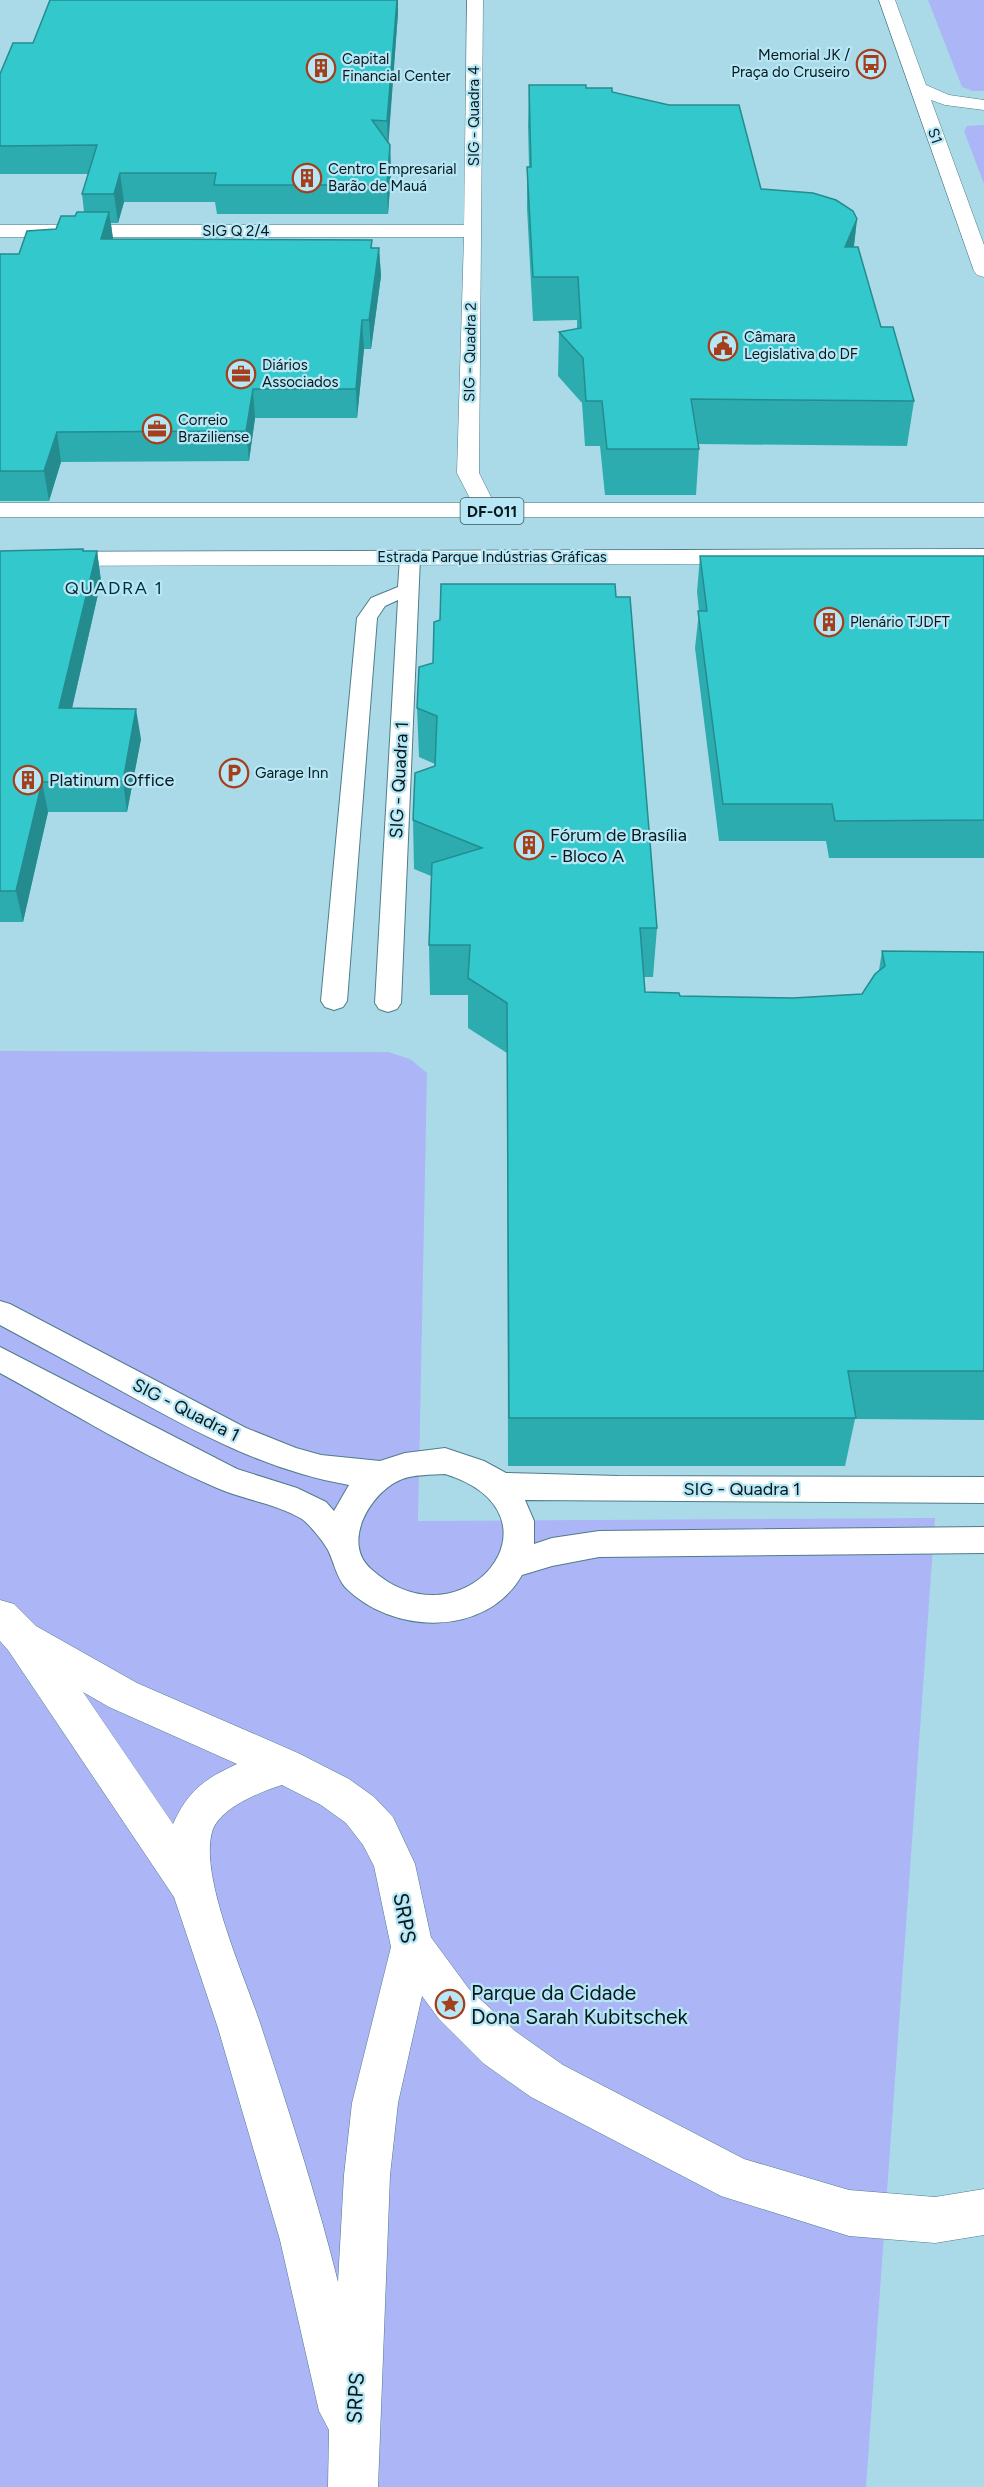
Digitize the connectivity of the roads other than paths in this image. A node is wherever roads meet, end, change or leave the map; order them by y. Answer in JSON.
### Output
{"nodes":[{"id":1,"x":475,"y":0,"type":"edge"},
{"id":2,"x":886,"y":0,"type":"edge"},
{"id":3,"x":919,"y":88,"type":"junction"},
{"id":4,"x":984,"y":105,"type":"edge"},
{"id":5,"x":0,"y":231,"type":"edge"},
{"id":6,"x":472,"y":231,"type":"junction"},
{"id":7,"x":984,"y":272,"type":"edge"},
{"id":8,"x":468,"y":473,"type":"junction"},
{"id":9,"x":0,"y":510,"type":"edge"},
{"id":10,"x":189,"y":510,"type":"junction"},
{"id":11,"x":984,"y":510,"type":"edge"},
{"id":12,"x":444,"y":511,"type":"junction"},
{"id":13,"x":487,"y":511,"type":"junction"},
{"id":14,"x":984,"y":556,"type":"edge"},
{"id":15,"x":410,"y":558,"type":"junction"},
{"id":16,"x":0,"y":559,"type":"edge"},
{"id":17,"x":179,"y":559,"type":"junction"},
{"id":18,"x":408,"y":591,"type":"junction"},
{"id":19,"x":334,"y":1001,"type":"dead end"},
{"id":20,"x":388,"y":1003,"type":"dead end"},
{"id":21,"x":0,"y":1312,"type":"edge"},
{"id":22,"x":0,"y":1359,"type":"edge"},
{"id":23,"x":383,"y":1473,"type":"junction"},
{"id":24,"x":500,"y":1486,"type":"junction"},
{"id":25,"x":984,"y":1490,"type":"edge"},
{"id":26,"x":984,"y":1540,"type":"edge"},
{"id":27,"x":343,"y":1545,"type":"junction"},
{"id":28,"x":514,"y":1564,"type":"junction"},
{"id":29,"x":11,"y":1627,"type":"edge"},
{"id":30,"x":284,"y":1766,"type":"junction"},
{"id":31,"x":192,"y":1887,"type":"junction"},
{"id":32,"x":412,"y":1947,"type":"junction"},
{"id":33,"x":984,"y":2212,"type":"edge"},
{"id":34,"x":353,"y":2467,"type":"edge"}],
"edges":[{"from":1,"to":6,"type":"main road","name":"SIG - Quadra 4"},
{"from":2,"to":3,"type":"main road","name":"S1"},
{"from":3,"to":4,"type":"main road"},
{"from":3,"to":7,"type":"main road","name":"S1"},
{"from":5,"to":6,"type":"main road","name":"SIG Q 2/4"},
{"from":6,"to":8,"type":"main road","name":"SIG - Quadra 2"},
{"from":8,"to":12,"type":"main road","name":"SIG - Quadra 2"},
{"from":8,"to":13,"type":"main road","name":"SIG - Quadra 2"},
{"from":9,"to":10,"type":"main road","number":"DF-011"},
{"from":10,"to":12,"type":"main road","number":"DF-011"},
{"from":10,"to":17,"type":"main road"},
{"from":11,"to":13,"type":"main road","number":"DF-011"},
{"from":12,"to":13,"type":"main road","number":"DF-011"},
{"from":14,"to":15,"type":"main road","name":"Estrada Parque Indústrias Gráficas"},
{"from":15,"to":17,"type":"main road","name":"Estrada Parque Indústrias Gráficas"},
{"from":15,"to":18,"type":"street","name":"SIG - Quadra 1"},
{"from":16,"to":17,"type":"main road","name":"Estrada Parque Indústrias Gráficas"},
{"from":18,"to":19,"type":"street"},
{"from":18,"to":20,"type":"street","name":"SIG - Quadra 1"},
{"from":21,"to":23,"type":"street","name":"SIG - Quadra 1"},
{"from":22,"to":27,"type":"street"},
{"from":23,"to":24,"type":"street"},
{"from":23,"to":27,"type":"street"},
{"from":24,"to":25,"type":"street","name":"SIG - Quadra 1"},
{"from":24,"to":28,"type":"street"},
{"from":26,"to":28,"type":"street"},
{"from":27,"to":28,"type":"street"},
{"from":29,"to":30,"type":"main road","name":"SRPS"},
{"from":29,"to":31,"type":"main road","name":"SRPS"},
{"from":30,"to":31,"type":"main road"},
{"from":30,"to":32,"type":"main road","name":"SRPS"},
{"from":31,"to":34,"type":"main road","name":"SRPS"},
{"from":32,"to":33,"type":"main road"},
{"from":32,"to":34,"type":"main road","name":"SRPS"}]}
